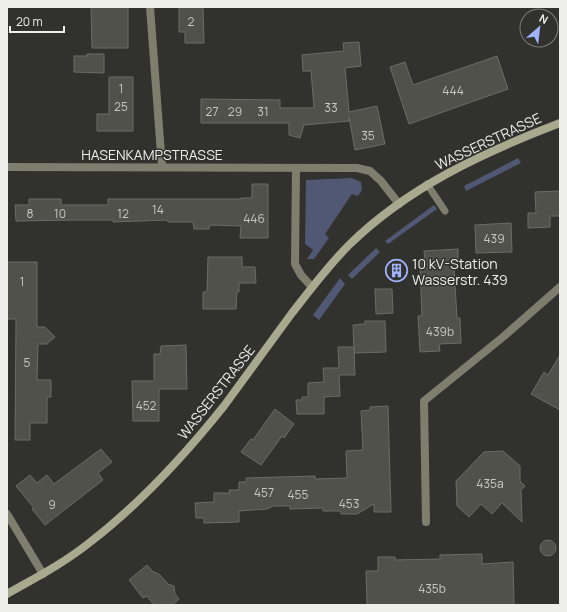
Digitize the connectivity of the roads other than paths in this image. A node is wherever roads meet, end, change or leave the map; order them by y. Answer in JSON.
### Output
{"nodes":[{"id":1,"x":150,"y":7,"type":"edge"},
{"id":2,"x":560,"y":123,"type":"edge"},
{"id":3,"x":7,"y":167,"type":"edge"},
{"id":4,"x":162,"y":167,"type":"junction"},
{"id":5,"x":296,"y":169,"type":"junction"},
{"id":6,"x":427,"y":184,"type":"junction"},
{"id":7,"x":399,"y":204,"type":"junction"},
{"id":8,"x":445,"y":211,"type":"dead end"},
{"id":9,"x":312,"y":287,"type":"junction"},
{"id":10,"x":560,"y":287,"type":"edge"},
{"id":11,"x":7,"y":514,"type":"edge"},
{"id":12,"x":426,"y":522,"type":"dead end"},
{"id":13,"x":43,"y":574,"type":"junction"},
{"id":14,"x":7,"y":594,"type":"edge"}],
"edges":[{"from":1,"to":4,"type":"street"},
{"from":2,"to":6,"type":"main road","name":"WASSERSTRASSE"},
{"from":3,"to":4,"type":"street","name":"HASENKAMPSTRASSE"},
{"from":4,"to":5,"type":"street","name":"HASENKAMPSTRASSE"},
{"from":5,"to":7,"type":"street","name":"HASENKAMPSTRASSE"},
{"from":5,"to":9,"type":"street"},
{"from":6,"to":7,"type":"main road","name":"WASSERSTRASSE"},
{"from":6,"to":8,"type":"lane","name":"WASSERSTRASSE"},
{"from":7,"to":9,"type":"main road","name":"WASSERSTRASSE"},
{"from":9,"to":13,"type":"main road","name":"WASSERSTRASSE"},
{"from":10,"to":12,"type":"street"},
{"from":11,"to":13,"type":"street"},
{"from":13,"to":14,"type":"main road","name":"WASSERSTRASSE"}]}
